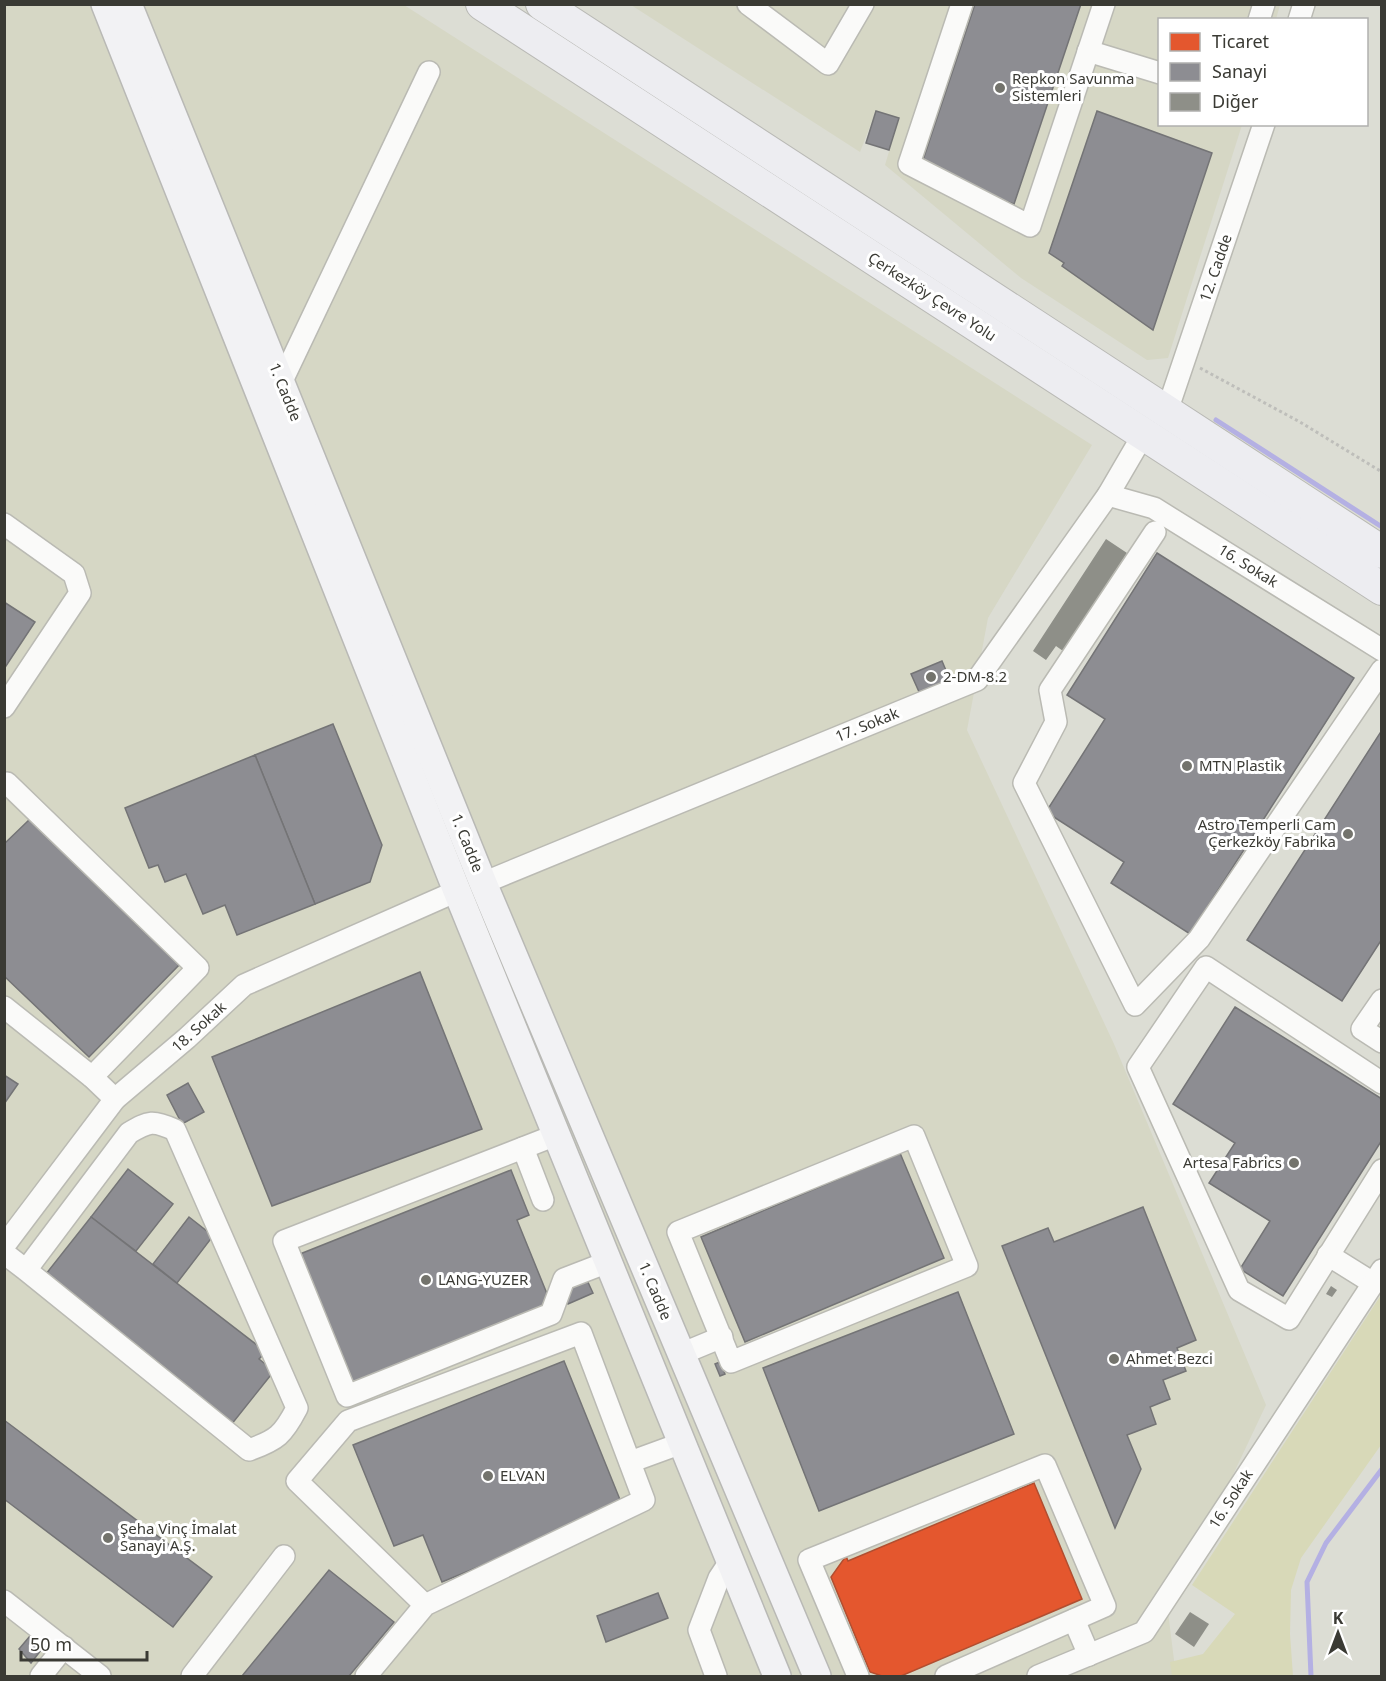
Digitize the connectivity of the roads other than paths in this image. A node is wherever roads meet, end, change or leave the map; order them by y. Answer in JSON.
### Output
{"nodes":[{"id":1,"x":105,"y":4,"type":"edge"},
{"id":2,"x":128,"y":4,"type":"edge"},
{"id":3,"x":482,"y":4,"type":"edge"},
{"id":4,"x":542,"y":4,"type":"edge"},
{"id":5,"x":748,"y":4,"type":"edge"},
{"id":6,"x":863,"y":4,"type":"edge"},
{"id":7,"x":963,"y":4,"type":"edge"},
{"id":8,"x":1104,"y":4,"type":"edge"},
{"id":9,"x":1088,"y":51,"type":"junction"},
{"id":10,"x":429,"y":72,"type":"dead end"},
{"id":11,"x":1158,"y":72,"type":"edge"},
{"id":12,"x":1262,"y":126,"type":"edge"},
{"id":13,"x":281,"y":383,"type":"junction"},
{"id":14,"x":1167,"y":411,"type":"junction"},
{"id":15,"x":1143,"y":435,"type":"junction"},
{"id":16,"x":1108,"y":495,"type":"junction"},
{"id":17,"x":4,"y":524,"type":"edge"},
{"id":18,"x":1155,"y":532,"type":"dead end"},
{"id":19,"x":1382,"y":552,"type":"edge"},
{"id":20,"x":1382,"y":589,"type":"edge"},
{"id":21,"x":1382,"y":650,"type":"edge"},
{"id":22,"x":1382,"y":670,"type":"edge"},
{"id":23,"x":4,"y":707,"type":"edge"},
{"id":24,"x":4,"y":786,"type":"edge"},
{"id":25,"x":483,"y":883,"type":"junction"},
{"id":26,"x":457,"y":891,"type":"junction"},
{"id":27,"x":1382,"y":1000,"type":"edge"},
{"id":28,"x":4,"y":1007,"type":"edge"},
{"id":29,"x":1382,"y":1042,"type":"edge"},
{"id":30,"x":92,"y":1077,"type":"junction"},
{"id":31,"x":1382,"y":1083,"type":"edge"},
{"id":32,"x":115,"y":1099,"type":"junction"},
{"id":33,"x":556,"y":1135,"type":"junction"},
{"id":34,"x":523,"y":1148,"type":"junction"},
{"id":35,"x":1382,"y":1170,"type":"edge"},
{"id":36,"x":543,"y":1200,"type":"dead end"},
{"id":37,"x":4,"y":1245,"type":"edge"},
{"id":38,"x":4,"y":1253,"type":"edge"},
{"id":39,"x":1328,"y":1255,"type":"junction"},
{"id":40,"x":608,"y":1262,"type":"junction"},
{"id":41,"x":26,"y":1270,"type":"junction"},
{"id":42,"x":1377,"y":1276,"type":"edge"},
{"id":43,"x":722,"y":1337,"type":"junction"},
{"id":44,"x":681,"y":1354,"type":"junction"},
{"id":45,"x":682,"y":1443,"type":"junction"},
{"id":46,"x":630,"y":1462,"type":"junction"},
{"id":47,"x":284,"y":1556,"type":"dead end"},
{"id":48,"x":731,"y":1560,"type":"junction"},
{"id":49,"x":4,"y":1601,"type":"edge"},
{"id":50,"x":425,"y":1605,"type":"junction"},
{"id":51,"x":1074,"y":1620,"type":"junction"},
{"id":52,"x":64,"y":1647,"type":"junction"},
{"id":53,"x":1089,"y":1655,"type":"junction"},
{"id":54,"x":41,"y":1677,"type":"edge"},
{"id":55,"x":100,"y":1677,"type":"edge"},
{"id":56,"x":192,"y":1677,"type":"edge"},
{"id":57,"x":366,"y":1677,"type":"edge"},
{"id":58,"x":716,"y":1677,"type":"edge"},
{"id":59,"x":777,"y":1677,"type":"edge"},
{"id":60,"x":817,"y":1677,"type":"edge"},
{"id":61,"x":858,"y":1677,"type":"edge"},
{"id":62,"x":946,"y":1677,"type":"edge"},
{"id":63,"x":1038,"y":1677,"type":"edge"}],
"edges":[{"from":1,"to":26,"type":"main road","name":"1. Cadde"},
{"from":2,"to":13,"type":"main road","name":"1. Cadde"},
{"from":3,"to":15,"type":"highway","name":"Çerkezköy Çevre Yolu"},
{"from":4,"to":14,"type":"highway"},
{"from":5,"to":6,"type":"street"},
{"from":7,"to":9,"type":"street"},
{"from":8,"to":9,"type":"street"},
{"from":9,"to":11,"type":"street"},
{"from":10,"to":13,"type":"street"},
{"from":12,"to":14,"type":"street","name":"12. Cadde"},
{"from":13,"to":25,"type":"main road","name":"1. Cadde"},
{"from":14,"to":19,"type":"highway"},
{"from":15,"to":16,"type":"street","name":"17. Sokak"},
{"from":15,"to":20,"type":"highway","name":"Çerkezköy Çevre Yolu"},
{"from":16,"to":21,"type":"street","name":"16. Sokak"},
{"from":16,"to":25,"type":"street","name":"17. Sokak"},
{"from":17,"to":23,"type":"street"},
{"from":18,"to":22,"type":"street"},
{"from":24,"to":30,"type":"street"},
{"from":25,"to":44,"type":"main road","name":"1. Cadde"},
{"from":26,"to":32,"type":"street","name":"18. Sokak"},
{"from":26,"to":33,"type":"main road","name":"1. Cadde"},
{"from":27,"to":29,"type":"street"},
{"from":28,"to":30,"type":"street"},
{"from":30,"to":32,"type":"street"},
{"from":31,"to":39,"type":"street"},
{"from":32,"to":37,"type":"street","name":"18. Sokak"},
{"from":33,"to":34,"type":"street"},
{"from":33,"to":40,"type":"main road","name":"1. Cadde"},
{"from":34,"to":36,"type":"street"},
{"from":34,"to":40,"type":"street"},
{"from":35,"to":39,"type":"street"},
{"from":38,"to":41,"type":"street"},
{"from":39,"to":42,"type":"street"},
{"from":40,"to":45,"type":"main road","name":"1. Cadde"},
{"from":41,"to":41,"type":"street"},
{"from":42,"to":53,"type":"street","name":"16. Sokak"},
{"from":43,"to":43,"type":"street"},
{"from":43,"to":44,"type":"street"},
{"from":44,"to":60,"type":"main road","name":"1. Cadde"},
{"from":45,"to":46,"type":"street"},
{"from":45,"to":48,"type":"main road","name":"1. Cadde"},
{"from":46,"to":50,"type":"street"},
{"from":46,"to":50,"type":"street"},
{"from":47,"to":56,"type":"street"},
{"from":48,"to":58,"type":"street"},
{"from":48,"to":59,"type":"main road","name":"1. Cadde"},
{"from":49,"to":52,"type":"street"},
{"from":50,"to":57,"type":"street"},
{"from":51,"to":53,"type":"street"},
{"from":51,"to":61,"type":"street"},
{"from":51,"to":62,"type":"street"},
{"from":52,"to":54,"type":"street"},
{"from":52,"to":55,"type":"street"},
{"from":53,"to":63,"type":"street","name":"16. Sokak"}]}
